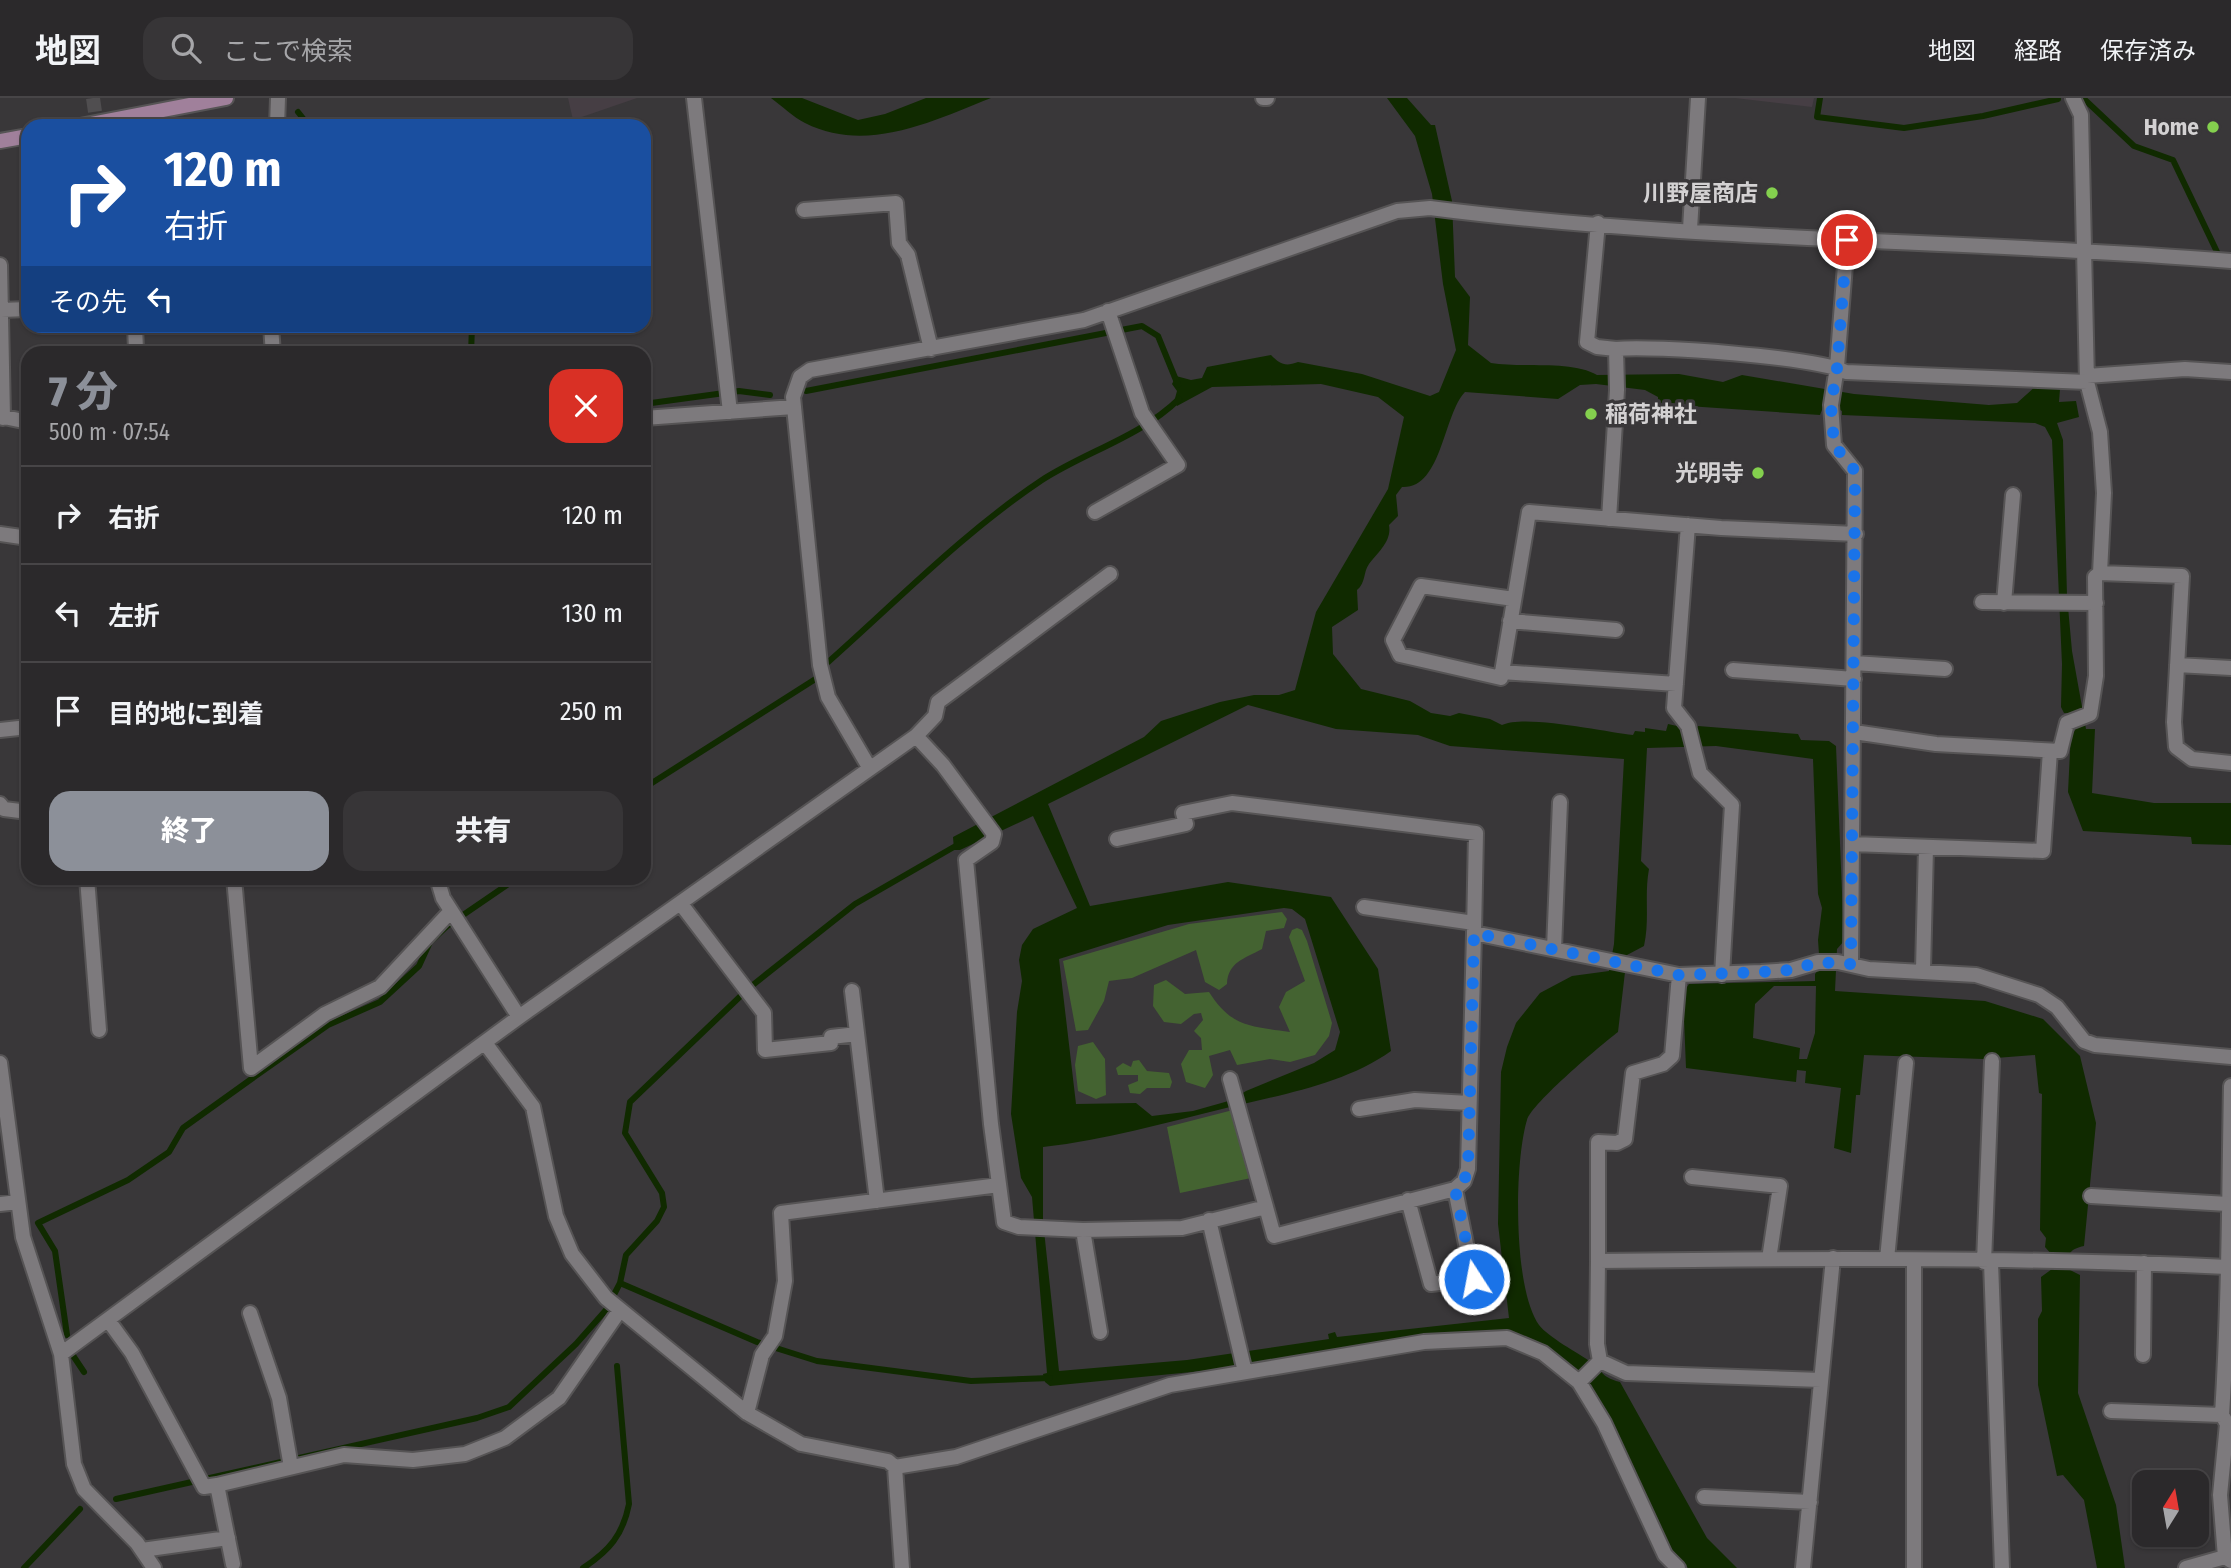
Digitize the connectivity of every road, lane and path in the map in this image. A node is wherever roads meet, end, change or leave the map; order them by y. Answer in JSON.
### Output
{"nodes":[{"id":1,"x":226,"y":98,"type":"edge"},
{"id":2,"x":278,"y":98,"type":"edge"},
{"id":3,"x":694,"y":98,"type":"edge"},
{"id":4,"x":1698,"y":98,"type":"edge"},
{"id":5,"x":2073,"y":98,"type":"edge"},
{"id":6,"x":116,"y":119,"type":"edge"},
{"id":7,"x":277,"y":119,"type":"edge"},
{"id":8,"x":21,"y":137,"type":"edge"},
{"id":9,"x":0,"y":141,"type":"edge"},
{"id":10,"x":804,"y":210,"type":"dead end"},
{"id":11,"x":1598,"y":223,"type":"junction"},
{"id":12,"x":1690,"y":229,"type":"junction"},
{"id":13,"x":1847,"y":240,"type":"junction"},
{"id":14,"x":2082,"y":249,"type":"junction"},
{"id":15,"x":2231,"y":261,"type":"edge"},
{"id":16,"x":0,"y":265,"type":"edge"},
{"id":17,"x":21,"y":309,"type":"edge"},
{"id":18,"x":1,"y":310,"type":"edge"},
{"id":19,"x":1108,"y":311,"type":"junction"},
{"id":20,"x":931,"y":349,"type":"junction"},
{"id":21,"x":1616,"y":349,"type":"junction"},
{"id":22,"x":1837,"y":368,"type":"junction"},
{"id":23,"x":2231,"y":372,"type":"edge"},
{"id":24,"x":2087,"y":379,"type":"junction"},
{"id":25,"x":729,"y":400,"type":"junction"},
{"id":26,"x":794,"y":407,"type":"junction"},
{"id":27,"x":2,"y":417,"type":"edge"},
{"id":28,"x":651,"y":417,"type":"edge"},
{"id":29,"x":21,"y":421,"type":"edge"},
{"id":30,"x":2013,"y":495,"type":"dead end"},
{"id":31,"x":1095,"y":512,"type":"dead end"},
{"id":32,"x":1609,"y":519,"type":"junction"},
{"id":33,"x":1688,"y":525,"type":"junction"},
{"id":34,"x":0,"y":534,"type":"edge"},
{"id":35,"x":1856,"y":534,"type":"junction"},
{"id":36,"x":21,"y":537,"type":"edge"},
{"id":37,"x":2100,"y":573,"type":"junction"},
{"id":38,"x":1110,"y":574,"type":"dead end"},
{"id":39,"x":1514,"y":599,"type":"junction"},
{"id":40,"x":1982,"y":603,"type":"dead end"},
{"id":41,"x":2004,"y":603,"type":"junction"},
{"id":42,"x":2095,"y":603,"type":"junction"},
{"id":43,"x":1510,"y":621,"type":"junction"},
{"id":44,"x":1616,"y":630,"type":"dead end"},
{"id":45,"x":1854,"y":663,"type":"junction"},
{"id":46,"x":2177,"y":664,"type":"junction"},
{"id":47,"x":1945,"y":668,"type":"dead end"},
{"id":48,"x":2231,"y":668,"type":"edge"},
{"id":49,"x":1733,"y":670,"type":"dead end"},
{"id":50,"x":1502,"y":672,"type":"junction"},
{"id":51,"x":1854,"y":680,"type":"junction"},
{"id":52,"x":1676,"y":684,"type":"junction"},
{"id":53,"x":21,"y":728,"type":"edge"},
{"id":54,"x":0,"y":730,"type":"edge"},
{"id":55,"x":1854,"y":732,"type":"junction"},
{"id":56,"x":916,"y":736,"type":"junction"},
{"id":57,"x":2050,"y":751,"type":"junction"},
{"id":58,"x":2231,"y":763,"type":"edge"},
{"id":59,"x":869,"y":767,"type":"junction"},
{"id":60,"x":1560,"y":802,"type":"dead end"},
{"id":61,"x":0,"y":804,"type":"edge"},
{"id":62,"x":21,"y":811,"type":"edge"},
{"id":63,"x":1117,"y":839,"type":"dead end"},
{"id":64,"x":1853,"y":844,"type":"junction"},
{"id":65,"x":1926,"y":846,"type":"junction"},
{"id":66,"x":87,"y":885,"type":"edge"},
{"id":67,"x":235,"y":885,"type":"edge"},
{"id":68,"x":439,"y":885,"type":"edge"},
{"id":69,"x":681,"y":904,"type":"junction"},
{"id":70,"x":1364,"y":907,"type":"dead end"},
{"id":71,"x":455,"y":917,"type":"junction"},
{"id":72,"x":1474,"y":928,"type":"junction"},
{"id":73,"x":1554,"y":949,"type":"junction"},
{"id":74,"x":1844,"y":963,"type":"junction"},
{"id":75,"x":1923,"y":970,"type":"junction"},
{"id":76,"x":1679,"y":975,"type":"junction"},
{"id":77,"x":1722,"y":975,"type":"junction"},
{"id":78,"x":852,"y":991,"type":"dead end"},
{"id":79,"x":519,"y":1017,"type":"junction"},
{"id":80,"x":99,"y":1030,"type":"dead end"},
{"id":81,"x":857,"y":1034,"type":"junction"},
{"id":82,"x":485,"y":1044,"type":"junction"},
{"id":83,"x":2231,"y":1057,"type":"edge"},
{"id":84,"x":1992,"y":1060,"type":"dead end"},
{"id":85,"x":0,"y":1063,"type":"edge"},
{"id":86,"x":1906,"y":1063,"type":"dead end"},
{"id":87,"x":1230,"y":1079,"type":"dead end"},
{"id":88,"x":2231,"y":1086,"type":"edge"},
{"id":89,"x":2231,"y":1098,"type":"edge"},
{"id":90,"x":1469,"y":1102,"type":"junction"},
{"id":91,"x":1359,"y":1109,"type":"dead end"},
{"id":92,"x":1692,"y":1177,"type":"dead end"},
{"id":93,"x":2230,"y":1179,"type":"edge"},
{"id":94,"x":999,"y":1185,"type":"junction"},
{"id":95,"x":1455,"y":1189,"type":"junction"},
{"id":96,"x":2091,"y":1196,"type":"dead end"},
{"id":97,"x":1408,"y":1200,"type":"junction"},
{"id":98,"x":877,"y":1201,"type":"junction"},
{"id":99,"x":10,"y":1203,"type":"edge"},
{"id":100,"x":2228,"y":1204,"type":"junction"},
{"id":101,"x":1266,"y":1207,"type":"junction"},
{"id":102,"x":1209,"y":1220,"type":"junction"},
{"id":103,"x":1083,"y":1230,"type":"junction"},
{"id":104,"x":1833,"y":1258,"type":"junction"},
{"id":105,"x":1769,"y":1259,"type":"junction"},
{"id":106,"x":1887,"y":1259,"type":"junction"},
{"id":107,"x":1914,"y":1260,"type":"junction"},
{"id":108,"x":1598,"y":1261,"type":"junction"},
{"id":109,"x":1988,"y":1262,"type":"junction"},
{"id":110,"x":2144,"y":1263,"type":"junction"},
{"id":111,"x":2227,"y":1267,"type":"junction"},
{"id":112,"x":2230,"y":1296,"type":"edge"},
{"id":113,"x":613,"y":1304,"type":"junction"},
{"id":114,"x":250,"y":1313,"type":"dead end"},
{"id":115,"x":108,"y":1320,"type":"junction"},
{"id":116,"x":1100,"y":1332,"type":"dead end"},
{"id":117,"x":61,"y":1354,"type":"junction"},
{"id":118,"x":2143,"y":1355,"type":"dead end"},
{"id":119,"x":1600,"y":1362,"type":"junction"},
{"id":120,"x":1244,"y":1368,"type":"junction"},
{"id":121,"x":1821,"y":1380,"type":"junction"},
{"id":122,"x":1581,"y":1381,"type":"junction"},
{"id":123,"x":2111,"y":1411,"type":"dead end"},
{"id":124,"x":747,"y":1413,"type":"junction"},
{"id":125,"x":2227,"y":1421,"type":"edge"},
{"id":126,"x":290,"y":1462,"type":"junction"},
{"id":127,"x":895,"y":1467,"type":"junction"},
{"id":128,"x":206,"y":1480,"type":"junction"},
{"id":129,"x":1704,"y":1497,"type":"dead end"},
{"id":130,"x":1810,"y":1502,"type":"junction"},
{"id":131,"x":228,"y":1538,"type":"junction"},
{"id":132,"x":142,"y":1550,"type":"junction"},
{"id":133,"x":2228,"y":1559,"type":"edge"},
{"id":134,"x":233,"y":1564,"type":"dead end"},
{"id":135,"x":155,"y":1568,"type":"edge"},
{"id":136,"x":902,"y":1568,"type":"edge"},
{"id":137,"x":1678,"y":1568,"type":"edge"},
{"id":138,"x":1803,"y":1568,"type":"edge"},
{"id":139,"x":1914,"y":1568,"type":"edge"},
{"id":140,"x":2001,"y":1568,"type":"edge"},
{"id":141,"x":2186,"y":1568,"type":"edge"}],
"edges":[{"from":1,"to":6,"type":"main road"},
{"from":2,"to":7,"type":"street"},
{"from":3,"to":25,"type":"street"},
{"from":4,"to":12,"type":"street"},
{"from":5,"to":14,"type":"street"},
{"from":8,"to":9,"type":"main road"},
{"from":10,"to":20,"type":"street"},
{"from":11,"to":12,"type":"street"},
{"from":11,"to":19,"type":"street"},
{"from":11,"to":21,"type":"street"},
{"from":12,"to":13,"type":"street"},
{"from":13,"to":14,"type":"street"},
{"from":13,"to":22,"type":"street"},
{"from":14,"to":15,"type":"street"},
{"from":14,"to":24,"type":"street"},
{"from":16,"to":18,"type":"street"},
{"from":17,"to":18,"type":"street"},
{"from":18,"to":27,"type":"street"},
{"from":19,"to":20,"type":"street"},
{"from":19,"to":31,"type":"street"},
{"from":20,"to":26,"type":"street"},
{"from":21,"to":22,"type":"street"},
{"from":21,"to":32,"type":"street"},
{"from":22,"to":24,"type":"street"},
{"from":22,"to":35,"type":"street"},
{"from":23,"to":24,"type":"street"},
{"from":24,"to":37,"type":"street"},
{"from":25,"to":26,"type":"street"},
{"from":25,"to":28,"type":"street"},
{"from":26,"to":59,"type":"street"},
{"from":27,"to":29,"type":"street"},
{"from":30,"to":41,"type":"street"},
{"from":32,"to":33,"type":"street"},
{"from":32,"to":39,"type":"street"},
{"from":33,"to":35,"type":"street"},
{"from":33,"to":52,"type":"street"},
{"from":34,"to":36,"type":"street"},
{"from":35,"to":45,"type":"street"},
{"from":37,"to":42,"type":"street"},
{"from":37,"to":46,"type":"street"},
{"from":38,"to":56,"type":"street"},
{"from":39,"to":43,"type":"street"},
{"from":39,"to":50,"type":"street"},
{"from":40,"to":41,"type":"street"},
{"from":41,"to":42,"type":"street"},
{"from":42,"to":57,"type":"street"},
{"from":43,"to":44,"type":"street"},
{"from":43,"to":50,"type":"street"},
{"from":45,"to":47,"type":"street"},
{"from":45,"to":51,"type":"street"},
{"from":46,"to":48,"type":"street"},
{"from":46,"to":58,"type":"street"},
{"from":49,"to":51,"type":"street"},
{"from":50,"to":52,"type":"street"},
{"from":51,"to":55,"type":"street"},
{"from":52,"to":77,"type":"street"},
{"from":53,"to":54,"type":"street"},
{"from":55,"to":57,"type":"street"},
{"from":55,"to":64,"type":"street"},
{"from":56,"to":59,"type":"street"},
{"from":56,"to":94,"type":"street"},
{"from":57,"to":65,"type":"street"},
{"from":59,"to":69,"type":"street"},
{"from":60,"to":73,"type":"street"},
{"from":61,"to":62,"type":"street"},
{"from":63,"to":72,"type":"street"},
{"from":64,"to":65,"type":"street"},
{"from":64,"to":74,"type":"street"},
{"from":65,"to":75,"type":"street"},
{"from":66,"to":80,"type":"street"},
{"from":67,"to":71,"type":"street"},
{"from":68,"to":71,"type":"street"},
{"from":69,"to":79,"type":"street"},
{"from":69,"to":81,"type":"street"},
{"from":70,"to":72,"type":"street"},
{"from":71,"to":79,"type":"street"},
{"from":72,"to":73,"type":"street"},
{"from":72,"to":90,"type":"street"},
{"from":73,"to":76,"type":"street"},
{"from":74,"to":75,"type":"street"},
{"from":74,"to":77,"type":"street"},
{"from":75,"to":83,"type":"street"},
{"from":76,"to":77,"type":"street"},
{"from":76,"to":108,"type":"street"},
{"from":78,"to":81,"type":"street"},
{"from":79,"to":82,"type":"street"},
{"from":81,"to":98,"type":"street"},
{"from":82,"to":113,"type":"street"},
{"from":82,"to":115,"type":"street"},
{"from":84,"to":109,"type":"street"},
{"from":85,"to":99,"type":"street"},
{"from":86,"to":106,"type":"street"},
{"from":87,"to":101,"type":"street"},
{"from":88,"to":89,"type":"street"},
{"from":89,"to":93,"type":"street"},
{"from":90,"to":91,"type":"street"},
{"from":90,"to":95,"type":"street"},
{"from":92,"to":105,"type":"street"},
{"from":93,"to":100,"type":"street"},
{"from":94,"to":98,"type":"street"},
{"from":94,"to":103,"type":"street"},
{"from":95,"to":97,"type":"street"},
{"from":95,"to":97,"type":"street"},
{"from":96,"to":100,"type":"street"},
{"from":97,"to":101,"type":"street"},
{"from":98,"to":124,"type":"street"},
{"from":99,"to":117,"type":"street"},
{"from":100,"to":111,"type":"street"},
{"from":101,"to":102,"type":"street"},
{"from":102,"to":103,"type":"street"},
{"from":102,"to":120,"type":"street"},
{"from":103,"to":116,"type":"street"},
{"from":104,"to":105,"type":"street"},
{"from":104,"to":106,"type":"street"},
{"from":104,"to":121,"type":"street"},
{"from":105,"to":108,"type":"street"},
{"from":106,"to":107,"type":"street"},
{"from":107,"to":109,"type":"street"},
{"from":107,"to":139,"type":"street"},
{"from":108,"to":119,"type":"street"},
{"from":109,"to":110,"type":"street"},
{"from":109,"to":140,"type":"street"},
{"from":110,"to":111,"type":"street"},
{"from":110,"to":118,"type":"street"},
{"from":111,"to":112,"type":"street"},
{"from":112,"to":125,"type":"street"},
{"from":113,"to":124,"type":"street"},
{"from":113,"to":126,"type":"street"},
{"from":114,"to":126,"type":"street"},
{"from":115,"to":117,"type":"street"},
{"from":115,"to":128,"type":"street"},
{"from":117,"to":132,"type":"street"},
{"from":119,"to":121,"type":"street"},
{"from":119,"to":122,"type":"street"},
{"from":120,"to":122,"type":"street"},
{"from":120,"to":127,"type":"street"},
{"from":121,"to":130,"type":"street"},
{"from":122,"to":137,"type":"street"},
{"from":123,"to":125,"type":"street"},
{"from":124,"to":127,"type":"street"},
{"from":125,"to":133,"type":"street"},
{"from":126,"to":128,"type":"street"},
{"from":127,"to":136,"type":"street"},
{"from":128,"to":131,"type":"street"},
{"from":129,"to":130,"type":"street"},
{"from":130,"to":138,"type":"street"},
{"from":131,"to":132,"type":"street"},
{"from":131,"to":134,"type":"street"},
{"from":132,"to":135,"type":"street"},
{"from":133,"to":141,"type":"street"}]}
